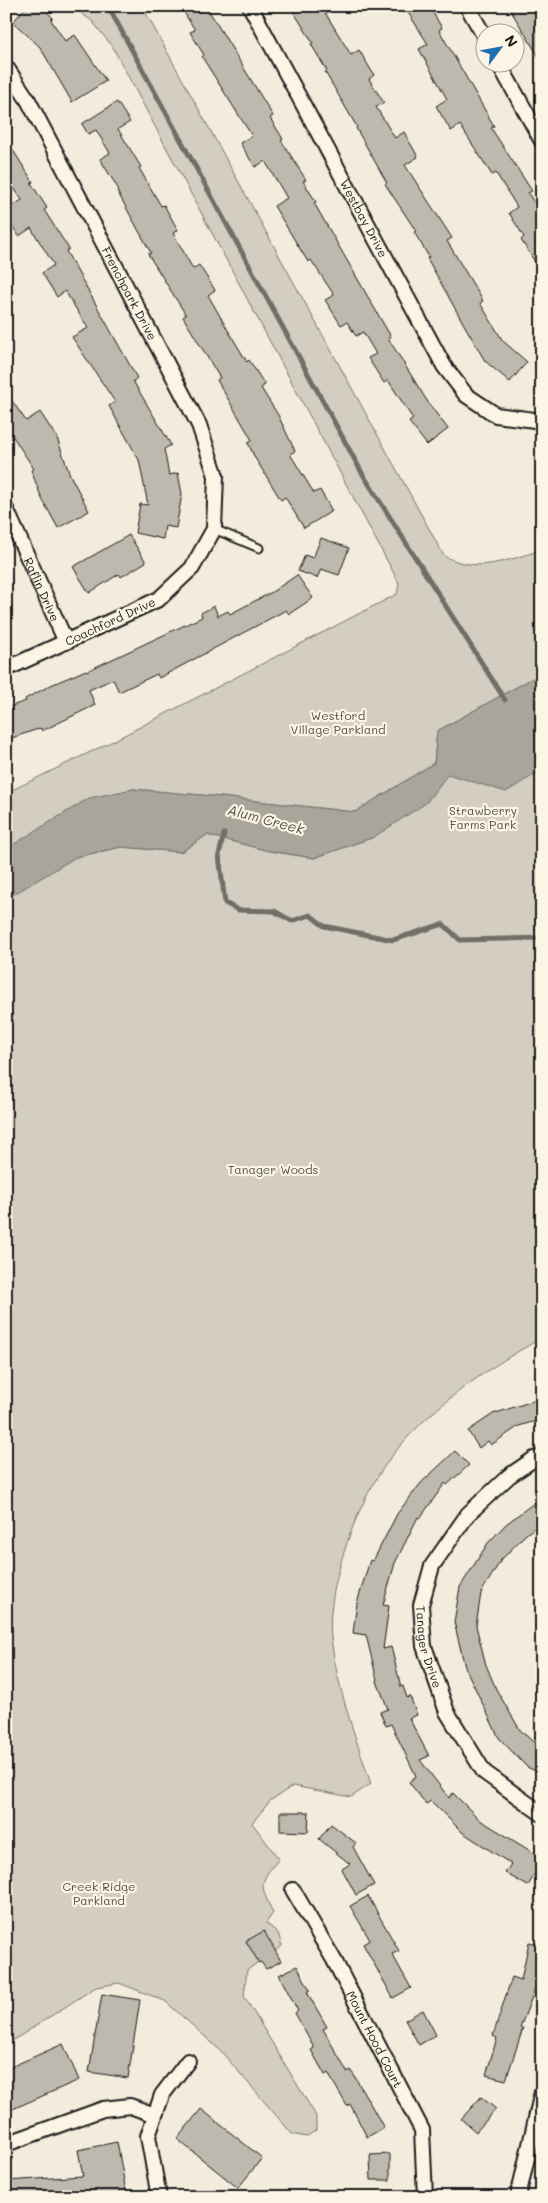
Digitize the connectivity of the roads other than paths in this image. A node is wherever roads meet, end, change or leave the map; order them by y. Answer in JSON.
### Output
{"nodes":[{"id":1,"x":250,"y":6,"type":"edge"},
{"id":2,"x":468,"y":6,"type":"edge"},
{"id":3,"x":477,"y":22,"type":"edge"},
{"id":4,"x":6,"y":67,"type":"edge"},
{"id":5,"x":504,"y":72,"type":"edge"},
{"id":6,"x":542,"y":141,"type":"edge"},
{"id":7,"x":542,"y":421,"type":"edge"},
{"id":8,"x":6,"y":509,"type":"edge"},
{"id":9,"x":214,"y":529,"type":"junction"},
{"id":10,"x":259,"y":548,"type":"dead end"},
{"id":11,"x":66,"y":642,"type":"junction"},
{"id":12,"x":6,"y":670,"type":"edge"},
{"id":13,"x":542,"y":1457,"type":"edge"},
{"id":14,"x":542,"y":1814,"type":"edge"},
{"id":15,"x":293,"y":1890,"type":"dead end"},
{"id":16,"x":188,"y":2061,"type":"dead end"},
{"id":17,"x":542,"y":2092,"type":"edge"},
{"id":18,"x":155,"y":2114,"type":"junction"},
{"id":19,"x":6,"y":2144,"type":"edge"},
{"id":20,"x":158,"y":2197,"type":"edge"},
{"id":21,"x":425,"y":2197,"type":"edge"},
{"id":22,"x":518,"y":2197,"type":"edge"}],
"edges":[{"from":1,"to":7,"type":"street","name":"Westbay Drive"},
{"from":2,"to":3,"type":"street"},
{"from":4,"to":9,"type":"street","name":"Frenchpark Drive"},
{"from":5,"to":6,"type":"street"},
{"from":8,"to":11,"type":"street","name":"Raflin Drive"},
{"from":9,"to":10,"type":"lane"},
{"from":9,"to":11,"type":"street","name":"Coachford Drive"},
{"from":11,"to":12,"type":"street","name":"Coachford Drive"},
{"from":13,"to":14,"type":"street","name":"Tanager Drive"},
{"from":15,"to":21,"type":"street","name":"Mount Hood Court"},
{"from":16,"to":18,"type":"street"},
{"from":17,"to":22,"type":"street"},
{"from":18,"to":19,"type":"street"},
{"from":18,"to":20,"type":"street"}]}
